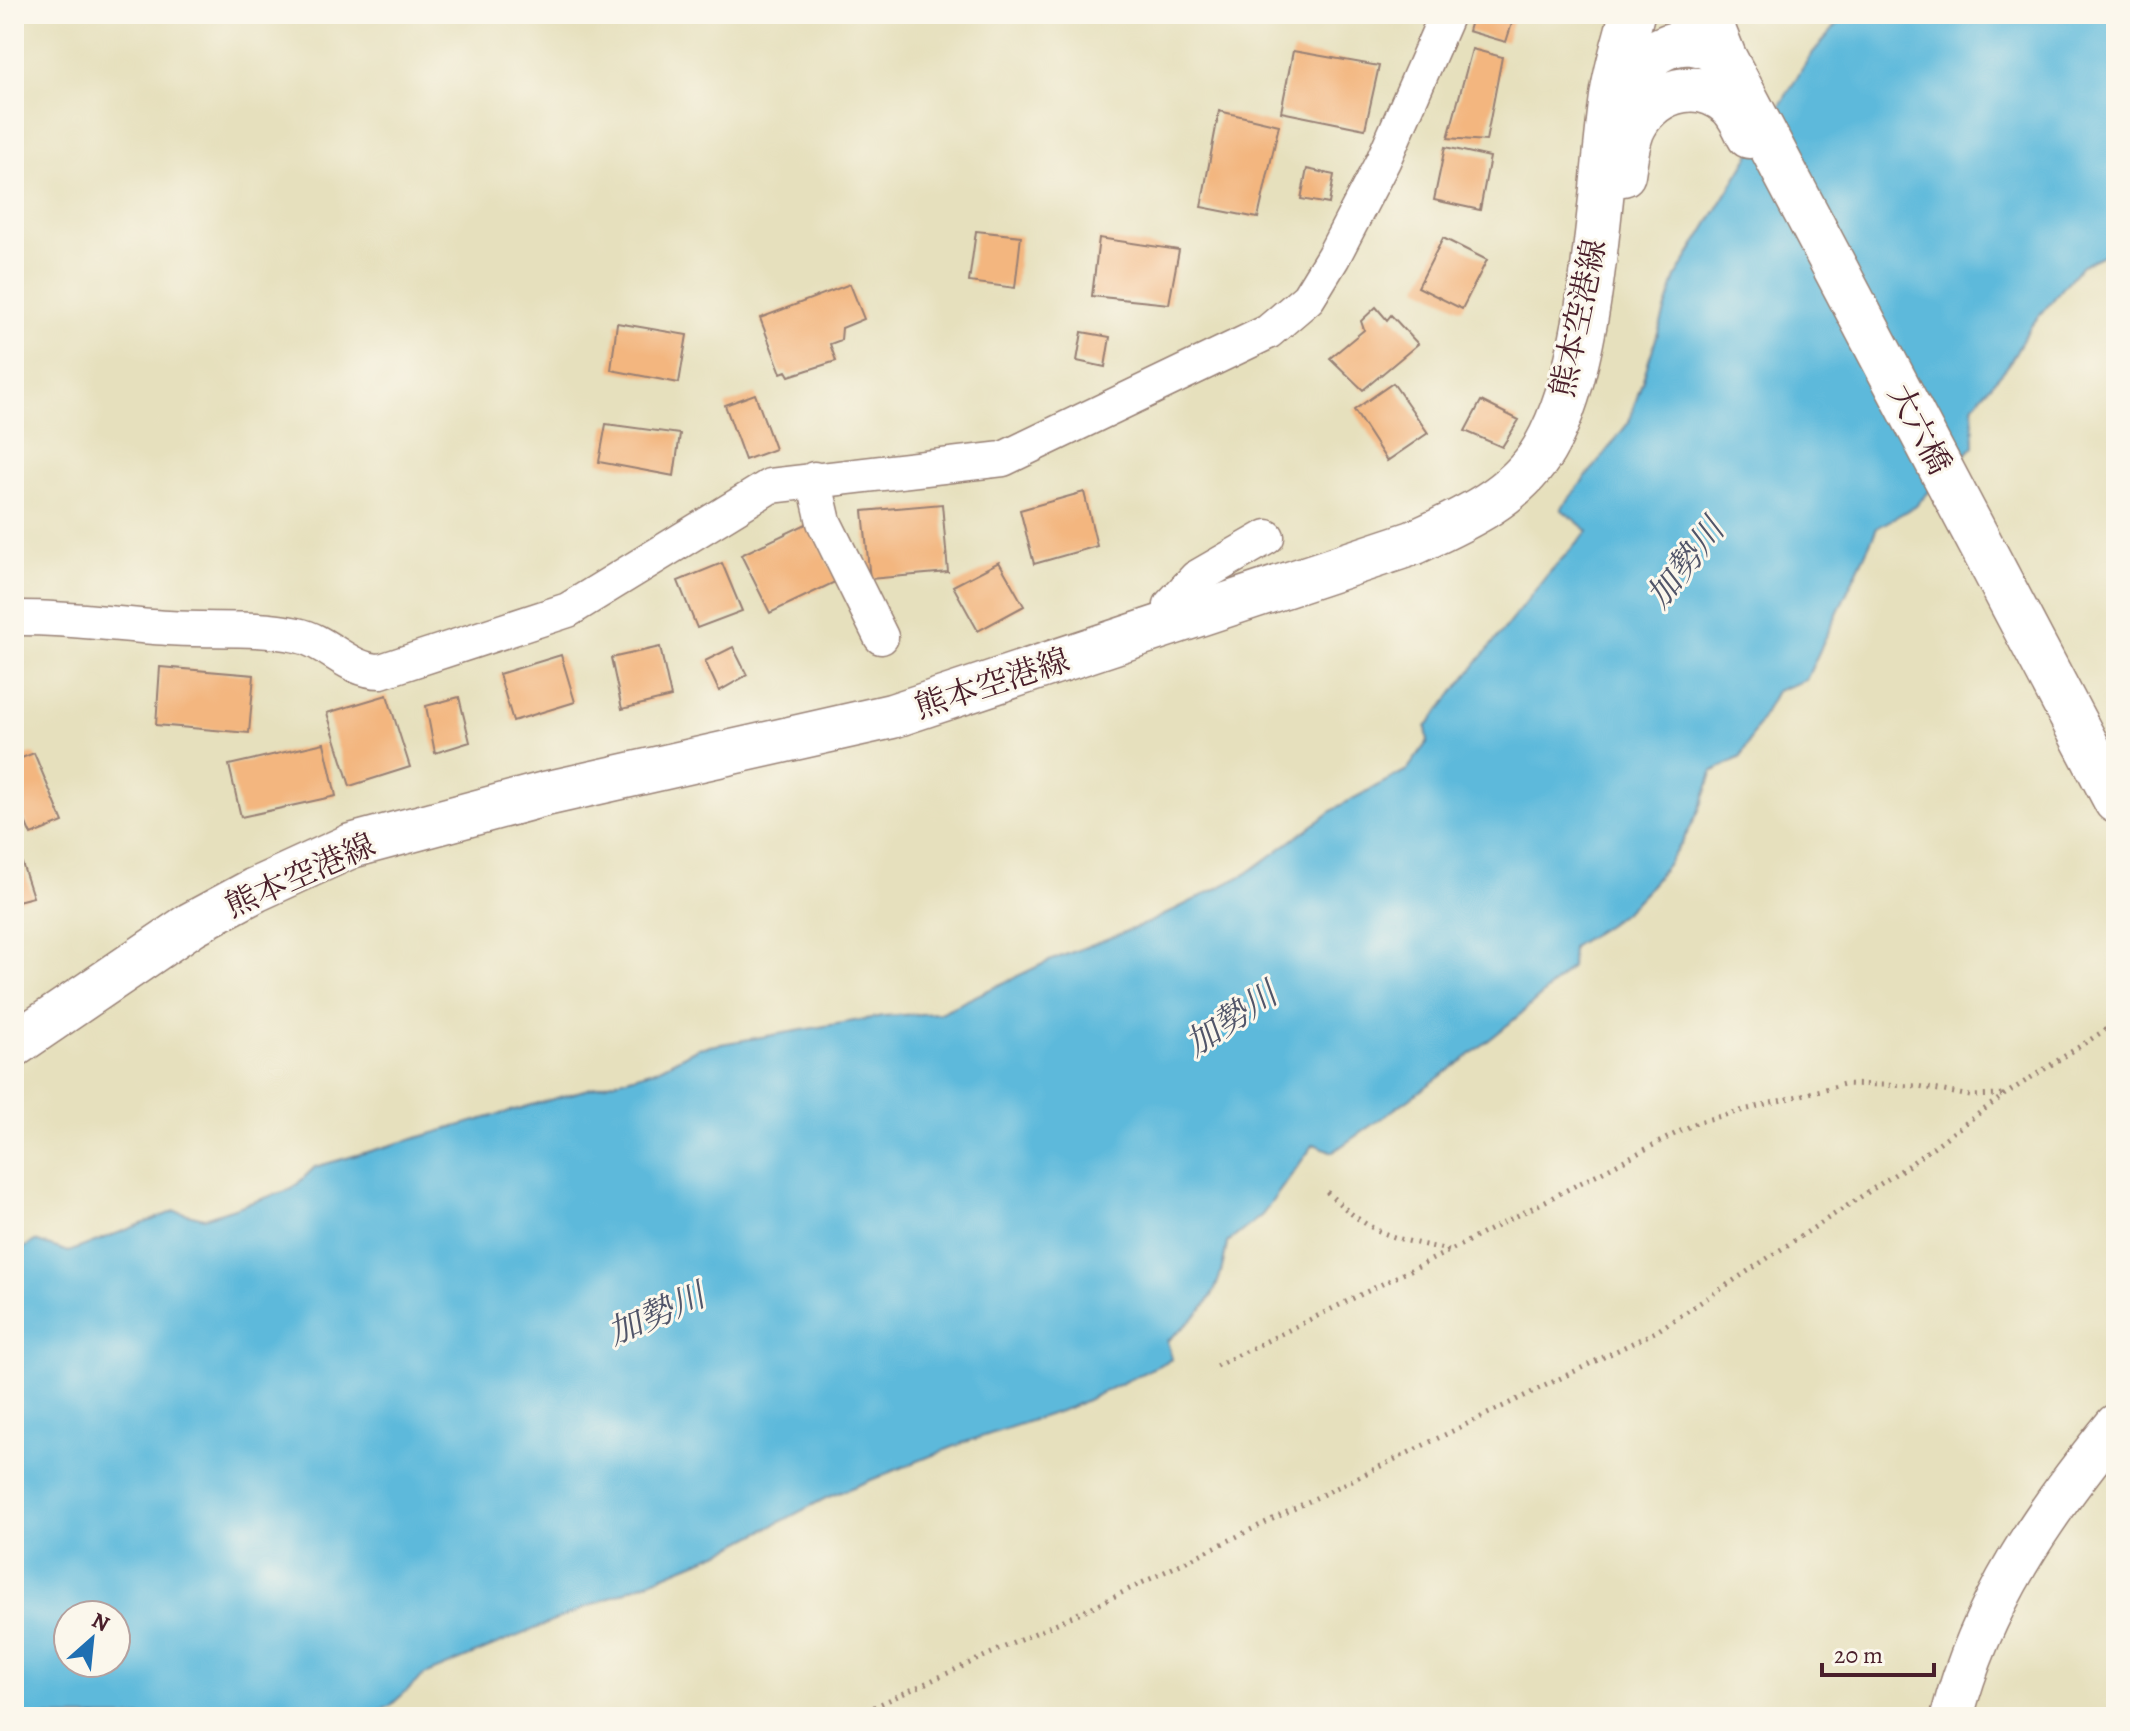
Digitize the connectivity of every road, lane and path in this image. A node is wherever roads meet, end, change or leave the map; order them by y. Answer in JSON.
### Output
{"nodes":[{"id":1,"x":1447,"y":14,"type":"edge"},
{"id":2,"x":1632,"y":14,"type":"edge"},
{"id":3,"x":1707,"y":14,"type":"edge"},
{"id":4,"x":1716,"y":75,"type":"junction"},
{"id":5,"x":1612,"y":93,"type":"junction"},
{"id":6,"x":1591,"y":274,"type":"junction"},
{"id":7,"x":814,"y":479,"type":"junction"},
{"id":8,"x":1267,"y":537,"type":"dead end"},
{"id":9,"x":14,"y":618,"type":"edge"},
{"id":10,"x":1173,"y":624,"type":"junction"},
{"id":11,"x":881,"y":637,"type":"dead end"},
{"id":12,"x":2116,"y":801,"type":"edge"},
{"id":13,"x":2116,"y":1023,"type":"edge"},
{"id":14,"x":14,"y":1045,"type":"edge"},
{"id":15,"x":2004,"y":1095,"type":"junction"},
{"id":16,"x":1327,"y":1192,"type":"dead end"},
{"id":17,"x":1451,"y":1250,"type":"junction"},
{"id":18,"x":1216,"y":1366,"type":"dead end"},
{"id":19,"x":2116,"y":1425,"type":"edge"},
{"id":20,"x":852,"y":1717,"type":"edge"},
{"id":21,"x":1952,"y":1717,"type":"edge"}],
"edges":[{"from":1,"to":7,"type":"street"},
{"from":2,"to":5,"type":"main road","name":"熊本空港線"},
{"from":3,"to":4,"type":"main road","name":"大六橋"},
{"from":4,"to":5,"type":"main road"},
{"from":4,"to":6,"type":"main road"},
{"from":4,"to":12,"type":"main road","name":"大六橋"},
{"from":5,"to":6,"type":"main road","name":"熊本空港線"},
{"from":6,"to":10,"type":"main road","name":"熊本空港線"},
{"from":7,"to":9,"type":"street"},
{"from":7,"to":11,"type":"street"},
{"from":8,"to":10,"type":"street"},
{"from":10,"to":14,"type":"main road","name":"熊本空港線"},
{"from":13,"to":15,"type":"path"},
{"from":15,"to":17,"type":"path"},
{"from":15,"to":20,"type":"path"},
{"from":16,"to":17,"type":"path"},
{"from":17,"to":18,"type":"path"},
{"from":19,"to":21,"type":"street"}]}
